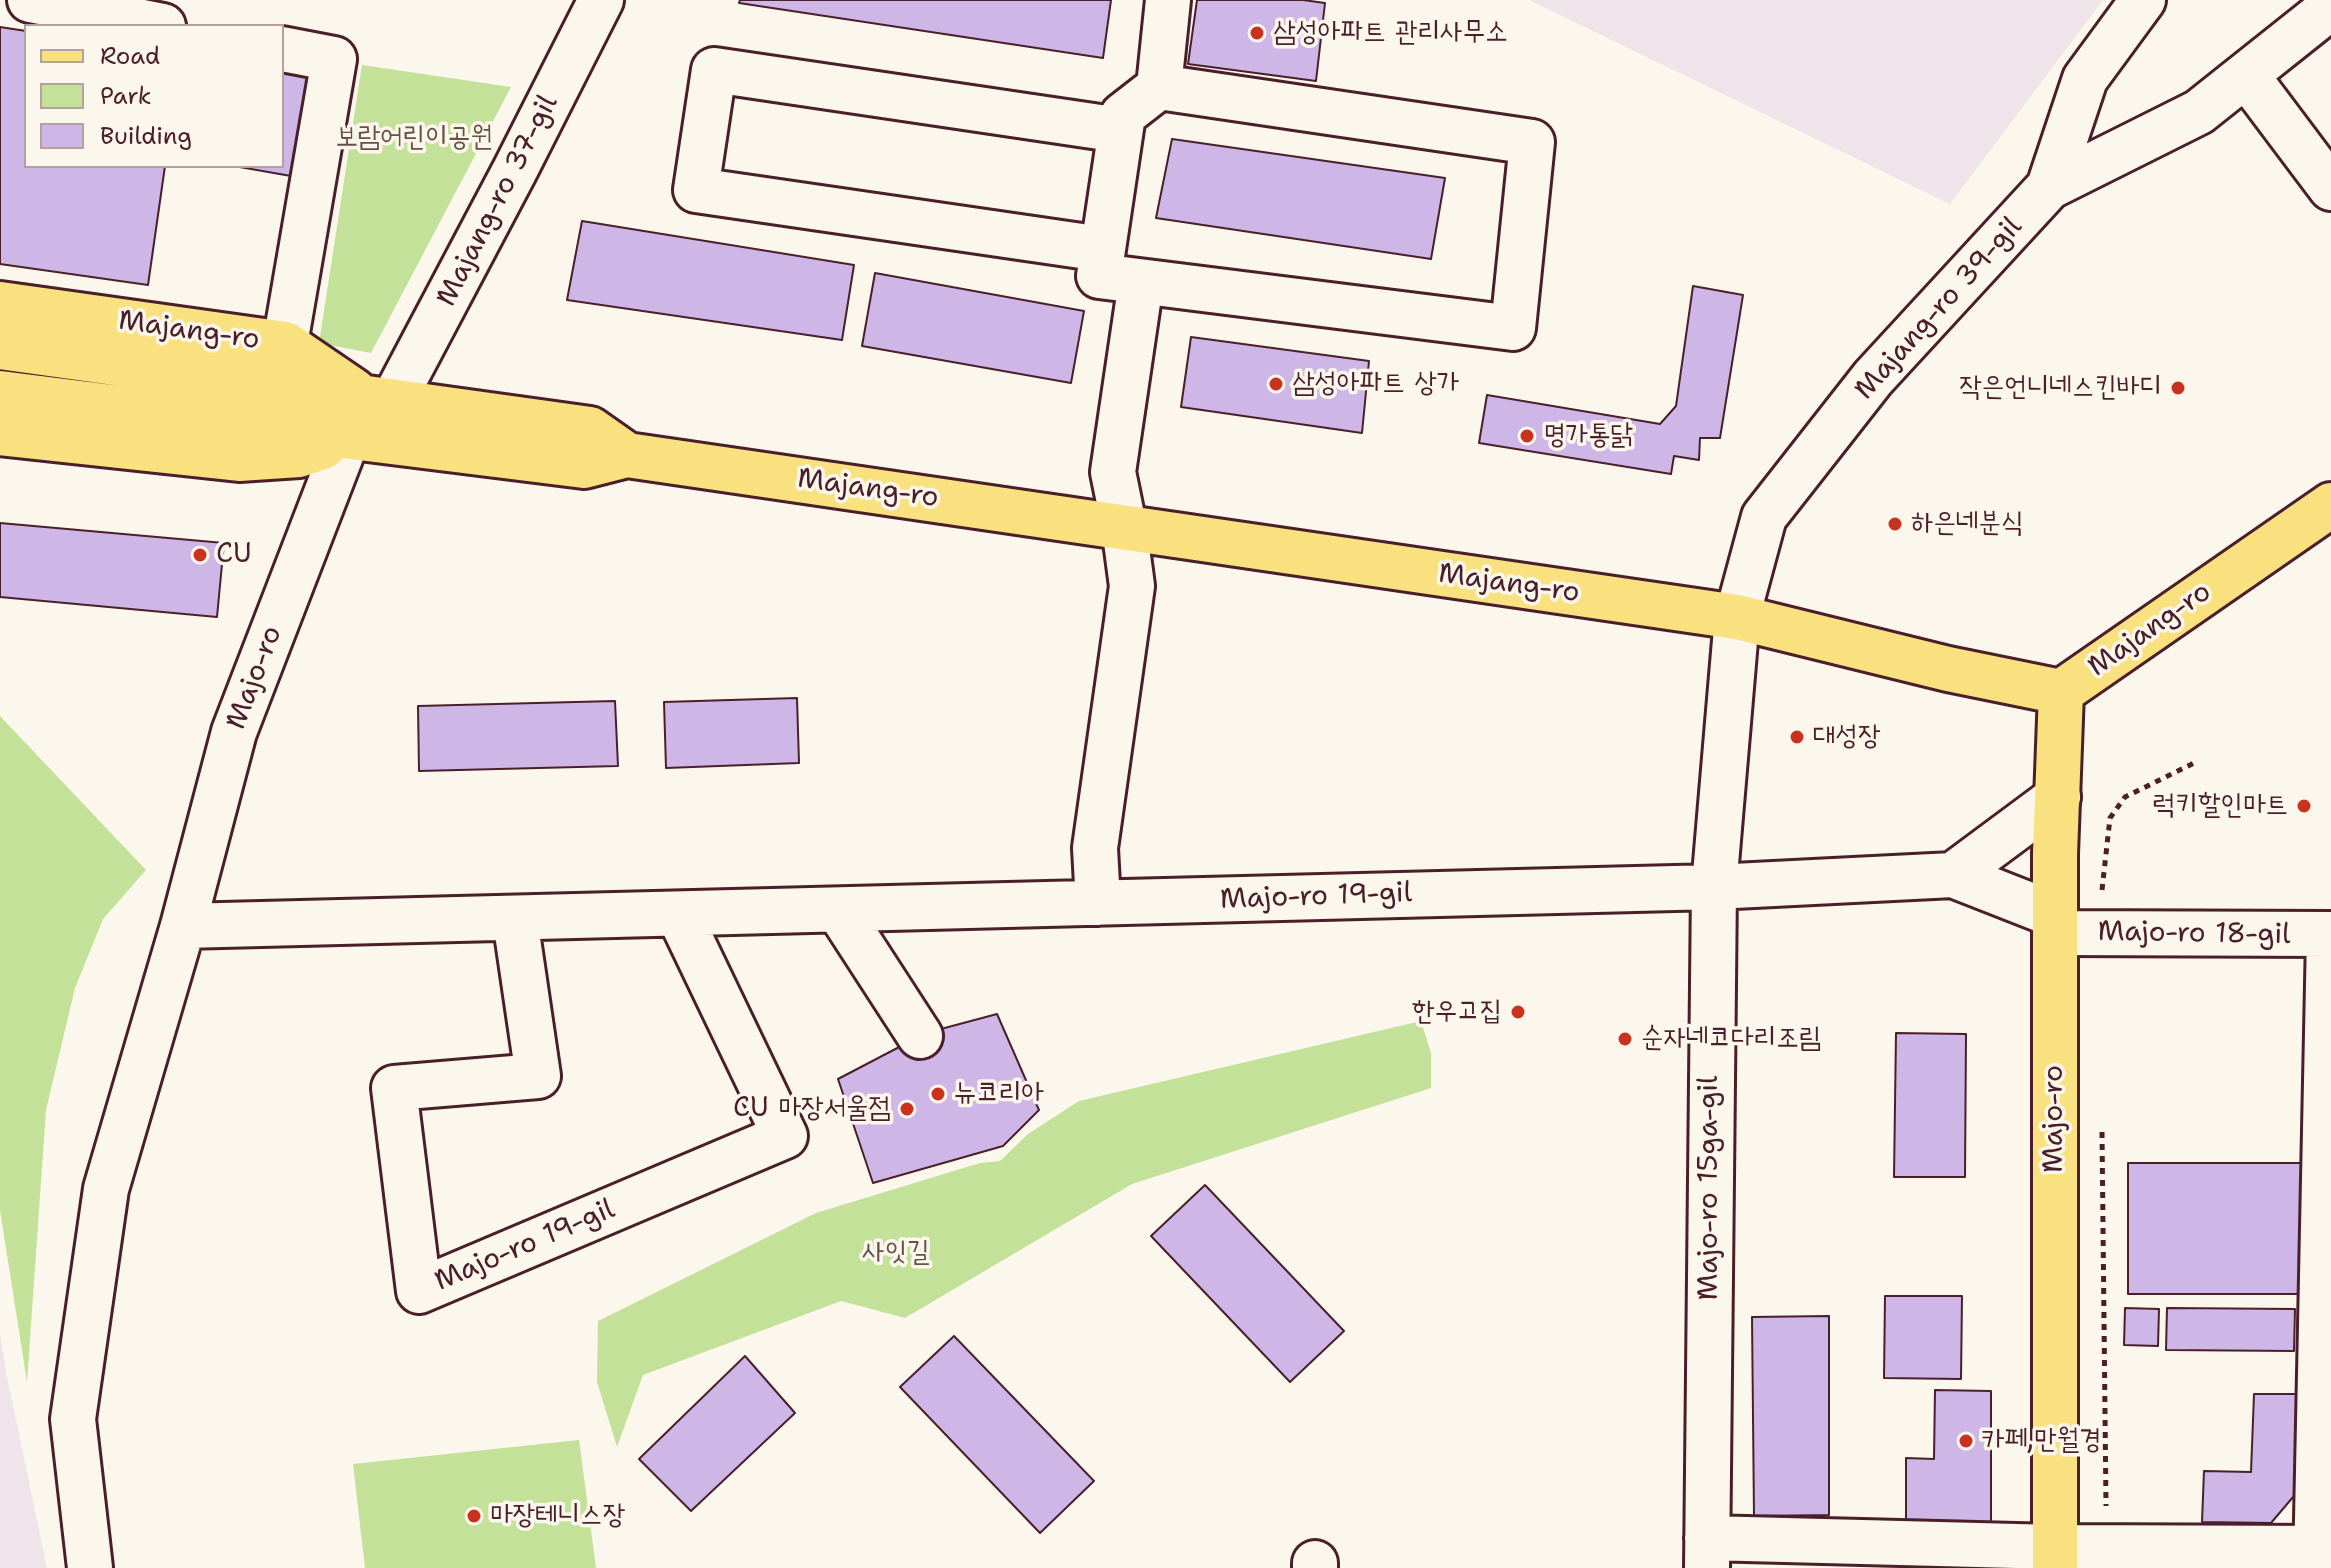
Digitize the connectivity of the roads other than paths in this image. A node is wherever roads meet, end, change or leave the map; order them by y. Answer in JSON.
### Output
{"nodes":[{"id":1,"x":30,"y":0,"type":"edge"},
{"id":2,"x":601,"y":0,"type":"edge"},
{"id":3,"x":1168,"y":0,"type":"edge"},
{"id":4,"x":2143,"y":0,"type":"edge"},
{"id":5,"x":2331,"y":7,"type":"edge"},
{"id":6,"x":153,"y":24,"type":"edge"},
{"id":7,"x":284,"y":49,"type":"edge"},
{"id":8,"x":2246,"y":75,"type":"junction"},
{"id":9,"x":1159,"y":87,"type":"junction"},
{"id":10,"x":1120,"y":130,"type":"junction"},
{"id":11,"x":2049,"y":187,"type":"junction"},
{"id":12,"x":2331,"y":188,"type":"edge"},
{"id":13,"x":1102,"y":249,"type":"junction"},
{"id":14,"x":1141,"y":282,"type":"junction"},
{"id":15,"x":0,"y":304,"type":"edge"},
{"id":16,"x":285,"y":344,"type":"junction"},
{"id":17,"x":0,"y":347,"type":"edge"},
{"id":18,"x":0,"y":393,"type":"edge"},
{"id":19,"x":378,"y":399,"type":"junction"},
{"id":20,"x":0,"y":433,"type":"edge"},
{"id":21,"x":348,"y":437,"type":"junction"},
{"id":22,"x":627,"y":455,"type":"junction"},
{"id":23,"x":2331,"y":505,"type":"edge"},
{"id":24,"x":1124,"y":526,"type":"junction"},
{"id":25,"x":1737,"y":617,"type":"junction"},
{"id":26,"x":2061,"y":692,"type":"junction"},
{"id":27,"x":2058,"y":797,"type":"junction"},
{"id":28,"x":1953,"y":875,"type":"junction"},
{"id":29,"x":1714,"y":887,"type":"junction"},
{"id":30,"x":1098,"y":903,"type":"junction"},
{"id":31,"x":839,"y":911,"type":"junction"},
{"id":32,"x":679,"y":915,"type":"junction"},
{"id":33,"x":515,"y":919,"type":"junction"},
{"id":34,"x":2055,"y":924,"type":"junction"},
{"id":35,"x":183,"y":926,"type":"junction"},
{"id":36,"x":2330,"y":935,"type":"edge"},
{"id":37,"x":920,"y":1036,"type":"dead end"},
{"id":38,"x":2325,"y":1369,"type":"edge"},
{"id":39,"x":1707,"y":1553,"type":"edge"},
{"id":40,"x":2321,"y":1554,"type":"edge"},
{"id":41,"x":2055,"y":1557,"type":"edge"},
{"id":42,"x":90,"y":1568,"type":"edge"}],
"edges":[{"from":1,"to":6,"type":"street"},
{"from":2,"to":19,"type":"street","name":"Majang-ro 37-gil"},
{"from":3,"to":9,"type":"street"},
{"from":4,"to":11,"type":"street","name":"Majang-ro 39-gil"},
{"from":5,"to":8,"type":"street"},
{"from":7,"to":16,"type":"street"},
{"from":8,"to":11,"type":"street"},
{"from":8,"to":12,"type":"street"},
{"from":9,"to":10,"type":"street"},
{"from":9,"to":14,"type":"street"},
{"from":10,"to":13,"type":"street"},
{"from":10,"to":13,"type":"street"},
{"from":11,"to":25,"type":"street","name":"Majang-ro 39-gil"},
{"from":13,"to":14,"type":"street"},
{"from":14,"to":24,"type":"street"},
{"from":15,"to":16,"type":"main road","name":"Majang-ro"},
{"from":16,"to":19,"type":"main road","name":"Majang-ro"},
{"from":17,"to":19,"type":"main road","name":"Majang-ro"},
{"from":18,"to":21,"type":"main road","name":"Majang-ro"},
{"from":19,"to":22,"type":"main road","name":"Majang-ro"},
{"from":20,"to":21,"type":"main road","name":"Majang-ro"},
{"from":21,"to":22,"type":"main road","name":"Majang-ro"},
{"from":21,"to":35,"type":"street","name":"Majo-ro"},
{"from":22,"to":24,"type":"main road","name":"Majang-ro"},
{"from":23,"to":26,"type":"main road","name":"Majang-ro"},
{"from":24,"to":25,"type":"main road","name":"Majang-ro"},
{"from":24,"to":30,"type":"street"},
{"from":25,"to":26,"type":"main road","name":"Majang-ro"},
{"from":25,"to":29,"type":"street","name":"Majo-ro 15ga-gil"},
{"from":26,"to":27,"type":"main road","name":"Majo-ro"},
{"from":27,"to":28,"type":"street"},
{"from":27,"to":34,"type":"main road","name":"Majo-ro"},
{"from":28,"to":29,"type":"street","name":"Majo-ro 19-gil"},
{"from":28,"to":34,"type":"street"},
{"from":29,"to":30,"type":"street","name":"Majo-ro 19-gil"},
{"from":29,"to":39,"type":"street","name":"Majo-ro 15ga-gil"},
{"from":30,"to":31,"type":"street","name":"Majo-ro 19-gil"},
{"from":31,"to":32,"type":"street","name":"Majo-ro 19-gil"},
{"from":31,"to":37,"type":"street"},
{"from":32,"to":33,"type":"street","name":"Majo-ro 19-gil"},
{"from":32,"to":33,"type":"street","name":"Majo-ro 19-gil"},
{"from":33,"to":35,"type":"street","name":"Majo-ro 19-gil"},
{"from":34,"to":36,"type":"street","name":"Majo-ro 18-gil"},
{"from":34,"to":41,"type":"main road","name":"Majo-ro"},
{"from":35,"to":42,"type":"street"},
{"from":36,"to":38,"type":"street"},
{"from":38,"to":40,"type":"street"},
{"from":39,"to":41,"type":"street"},
{"from":40,"to":41,"type":"street"}]}
